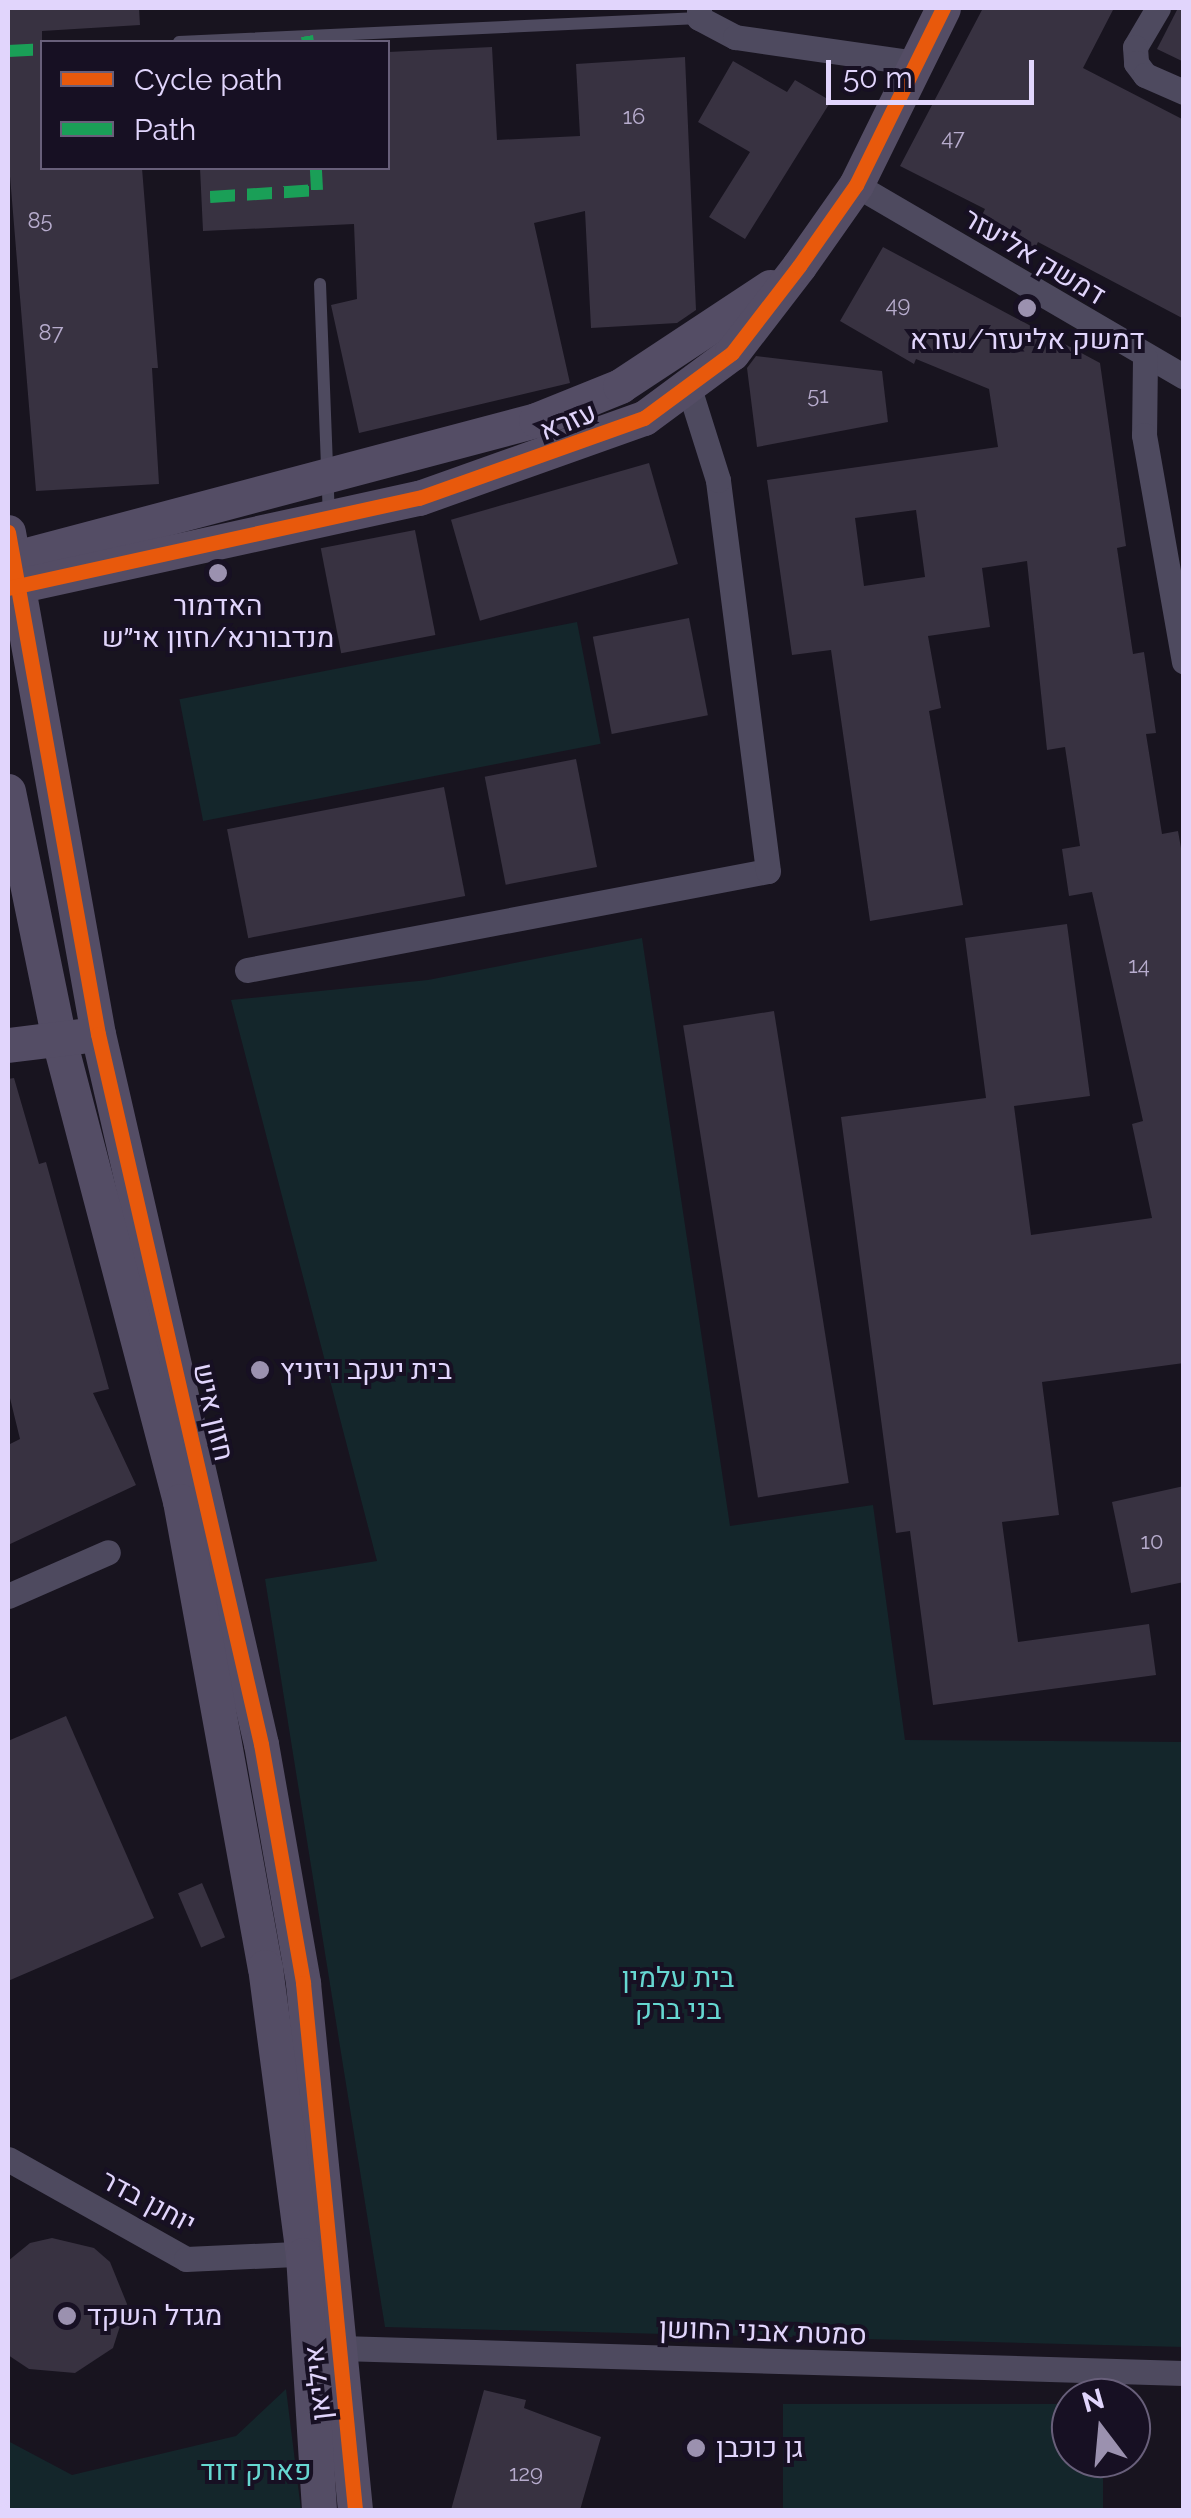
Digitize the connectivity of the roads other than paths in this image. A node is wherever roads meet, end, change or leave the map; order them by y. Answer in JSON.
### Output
{"nodes":[{"id":1,"x":943,"y":8,"type":"edge"},
{"id":2,"x":1158,"y":8,"type":"edge"},
{"id":3,"x":699,"y":13,"type":"edge"},
{"id":4,"x":215,"y":40,"type":"edge"},
{"id":5,"x":915,"y":63,"type":"junction"},
{"id":6,"x":1184,"y":92,"type":"edge"},
{"id":7,"x":856,"y":186,"type":"junction"},
{"id":8,"x":800,"y":266,"type":"junction"},
{"id":9,"x":320,"y":284,"type":"dead end"},
{"id":10,"x":1145,"y":358,"type":"junction"},
{"id":11,"x":1184,"y":376,"type":"edge"},
{"id":12,"x":688,"y":386,"type":"junction"},
{"id":13,"x":330,"y":478,"type":"junction"},
{"id":14,"x":330,"y":517,"type":"junction"},
{"id":15,"x":9,"y":566,"type":"edge"},
{"id":16,"x":1184,"y":662,"type":"edge"},
{"id":17,"x":8,"y":791,"type":"edge"},
{"id":18,"x":247,"y":970,"type":"dead end"},
{"id":19,"x":98,"y":1034,"type":"junction"},
{"id":20,"x":60,"y":1040,"type":"junction"},
{"id":21,"x":8,"y":1044,"type":"edge"},
{"id":22,"x":108,"y":1552,"type":"dead end"},
{"id":23,"x":8,"y":1596,"type":"edge"},
{"id":24,"x":8,"y":2159,"type":"edge"},
{"id":25,"x":316,"y":2253,"type":"junction"},
{"id":26,"x":340,"y":2348,"type":"junction"},
{"id":27,"x":1184,"y":2373,"type":"edge"},
{"id":28,"x":319,"y":2510,"type":"edge"},
{"id":29,"x":356,"y":2510,"type":"edge"}],
"edges":[{"from":1,"to":5,"type":"street","name":"עזרא"},
{"from":2,"to":6,"type":"street"},
{"from":3,"to":4,"type":"lane"},
{"from":3,"to":5,"type":"street"},
{"from":5,"to":7,"type":"street","name":"עזרא"},
{"from":7,"to":8,"type":"street","name":"עזרא"},
{"from":7,"to":10,"type":"street","name":"דמשק אליעזר"},
{"from":8,"to":12,"type":"street","name":"עזרא"},
{"from":8,"to":13,"type":"street","name":"עזרא"},
{"from":9,"to":13,"type":"lane"},
{"from":10,"to":11,"type":"street","name":"דמשק אליעזר"},
{"from":10,"to":16,"type":"street"},
{"from":12,"to":14,"type":"street","name":"עזרא"},
{"from":12,"to":18,"type":"street"},
{"from":13,"to":14,"type":"lane"},
{"from":13,"to":15,"type":"street","name":"עזרא"},
{"from":14,"to":15,"type":"street","name":"עזרא"},
{"from":15,"to":19,"type":"street","name":"חזון איש"},
{"from":17,"to":20,"type":"street","name":"חזון איש"},
{"from":19,"to":20,"type":"street"},
{"from":19,"to":25,"type":"street","name":"חזון איש"},
{"from":20,"to":21,"type":"street"},
{"from":20,"to":25,"type":"street","name":"חזון איש"},
{"from":22,"to":23,"type":"street"},
{"from":24,"to":25,"type":"street","name":"יוחנן בדר"},
{"from":25,"to":26,"type":"street","name":"איליאן"},
{"from":25,"to":28,"type":"street","name":"איליאן"},
{"from":26,"to":27,"type":"street","name":"סמטת אבני החושן"},
{"from":26,"to":29,"type":"street","name":"איליאן"}]}
